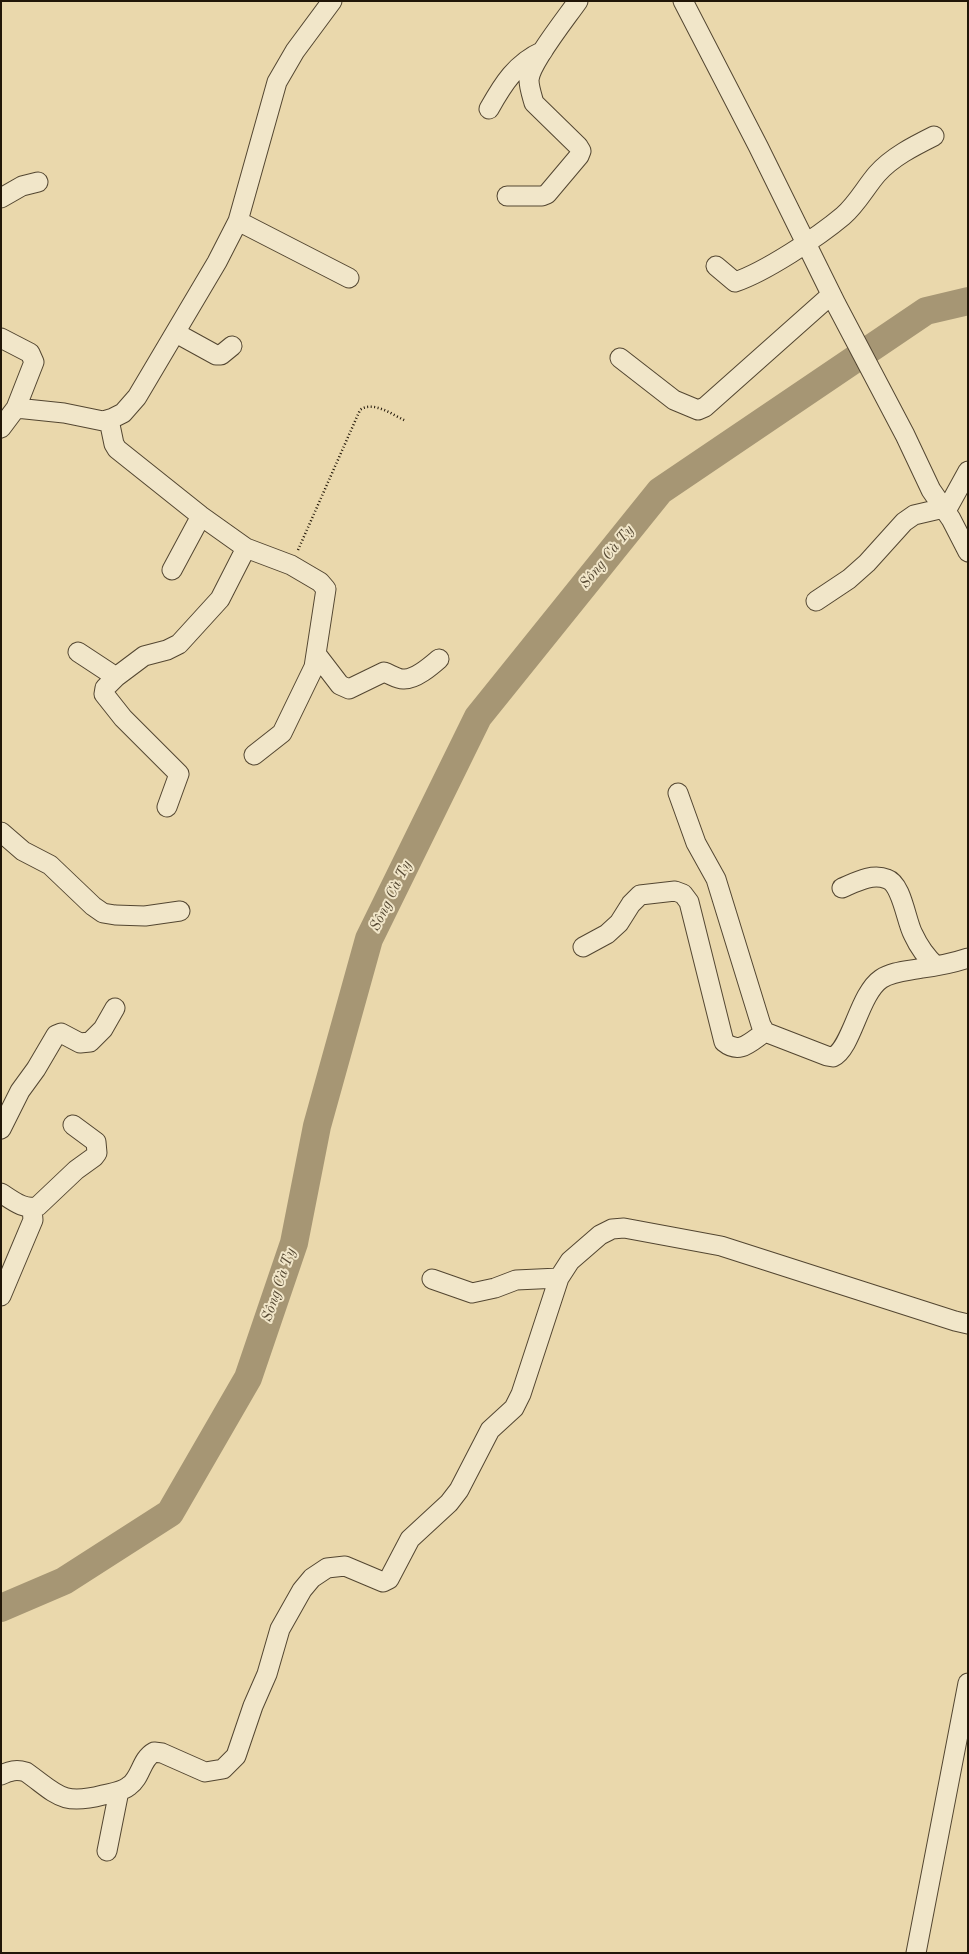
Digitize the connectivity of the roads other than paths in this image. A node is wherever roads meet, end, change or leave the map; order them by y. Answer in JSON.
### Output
{"nodes":[{"id":1,"x":332,"y":1,"type":"edge"},
{"id":2,"x":578,"y":1,"type":"edge"},
{"id":3,"x":683,"y":1,"type":"edge"},
{"id":4,"x":543,"y":51,"type":"junction"},
{"id":5,"x":489,"y":109,"type":"dead end"},
{"id":6,"x":934,"y":136,"type":"dead end"},
{"id":7,"x":38,"y":182,"type":"dead end"},
{"id":8,"x":507,"y":196,"type":"dead end"},
{"id":9,"x":1,"y":198,"type":"edge"},
{"id":10,"x":238,"y":221,"type":"junction"},
{"id":11,"x":805,"y":243,"type":"junction"},
{"id":12,"x":716,"y":266,"type":"dead end"},
{"id":13,"x":349,"y":278,"type":"dead end"},
{"id":14,"x":834,"y":300,"type":"junction"},
{"id":15,"x":176,"y":333,"type":"junction"},
{"id":16,"x":1,"y":338,"type":"edge"},
{"id":17,"x":232,"y":346,"type":"dead end"},
{"id":18,"x":620,"y":358,"type":"dead end"},
{"id":19,"x":6,"y":418,"type":"edge"},
{"id":20,"x":109,"y":420,"type":"junction"},
{"id":21,"x":968,"y":471,"type":"edge"},
{"id":22,"x":945,"y":510,"type":"junction"},
{"id":23,"x":201,"y":516,"type":"junction"},
{"id":24,"x":246,"y":548,"type":"junction"},
{"id":25,"x":968,"y":552,"type":"edge"},
{"id":26,"x":172,"y":570,"type":"dead end"},
{"id":27,"x":816,"y":601,"type":"dead end"},
{"id":28,"x":78,"y":652,"type":"dead end"},
{"id":29,"x":317,"y":655,"type":"junction"},
{"id":30,"x":439,"y":659,"type":"dead end"},
{"id":31,"x":116,"y":677,"type":"junction"},
{"id":32,"x":254,"y":755,"type":"dead end"},
{"id":33,"x":678,"y":793,"type":"dead end"},
{"id":34,"x":168,"y":807,"type":"dead end"},
{"id":35,"x":1,"y":832,"type":"edge"},
{"id":36,"x":842,"y":888,"type":"dead end"},
{"id":37,"x":180,"y":911,"type":"dead end"},
{"id":38,"x":583,"y":947,"type":"dead end"},
{"id":39,"x":968,"y":958,"type":"edge"},
{"id":40,"x":936,"y":966,"type":"junction"},
{"id":41,"x":115,"y":1008,"type":"dead end"},
{"id":42,"x":765,"y":1032,"type":"junction"},
{"id":43,"x":73,"y":1125,"type":"dead end"},
{"id":44,"x":1,"y":1129,"type":"edge"},
{"id":45,"x":1,"y":1193,"type":"edge"},
{"id":46,"x":32,"y":1208,"type":"junction"},
{"id":47,"x":559,"y":1278,"type":"junction"},
{"id":48,"x":432,"y":1279,"type":"dead end"},
{"id":49,"x":1,"y":1296,"type":"edge"},
{"id":50,"x":968,"y":1324,"type":"edge"},
{"id":51,"x":968,"y":1683,"type":"edge"},
{"id":52,"x":961,"y":1766,"type":"edge"},
{"id":53,"x":1,"y":1775,"type":"edge"},
{"id":54,"x":119,"y":1791,"type":"junction"},
{"id":55,"x":107,"y":1851,"type":"dead end"},
{"id":56,"x":916,"y":1953,"type":"edge"}],
"edges":[{"from":1,"to":10,"type":"street"},
{"from":2,"to":4,"type":"street"},
{"from":3,"to":11,"type":"street"},
{"from":4,"to":5,"type":"street"},
{"from":4,"to":8,"type":"street"},
{"from":6,"to":11,"type":"street"},
{"from":7,"to":9,"type":"street"},
{"from":10,"to":13,"type":"street"},
{"from":10,"to":15,"type":"street"},
{"from":11,"to":12,"type":"street"},
{"from":11,"to":14,"type":"street"},
{"from":14,"to":18,"type":"street"},
{"from":14,"to":22,"type":"street"},
{"from":15,"to":17,"type":"street"},
{"from":15,"to":20,"type":"street"},
{"from":16,"to":19,"type":"street"},
{"from":19,"to":20,"type":"street"},
{"from":20,"to":23,"type":"street"},
{"from":21,"to":22,"type":"street"},
{"from":22,"to":25,"type":"street"},
{"from":22,"to":27,"type":"street"},
{"from":23,"to":24,"type":"street"},
{"from":23,"to":26,"type":"street"},
{"from":24,"to":29,"type":"street"},
{"from":24,"to":31,"type":"street"},
{"from":28,"to":31,"type":"street"},
{"from":29,"to":30,"type":"street"},
{"from":29,"to":32,"type":"street"},
{"from":31,"to":34,"type":"street"},
{"from":33,"to":42,"type":"street"},
{"from":35,"to":37,"type":"street"},
{"from":36,"to":40,"type":"street"},
{"from":38,"to":42,"type":"street"},
{"from":39,"to":40,"type":"street"},
{"from":40,"to":42,"type":"street"},
{"from":41,"to":44,"type":"street"},
{"from":43,"to":46,"type":"street"},
{"from":45,"to":46,"type":"street"},
{"from":46,"to":49,"type":"street"},
{"from":47,"to":48,"type":"street"},
{"from":47,"to":50,"type":"street"},
{"from":47,"to":54,"type":"street"},
{"from":51,"to":52,"type":"street"},
{"from":52,"to":56,"type":"street"},
{"from":53,"to":54,"type":"street"},
{"from":54,"to":55,"type":"street"}]}
